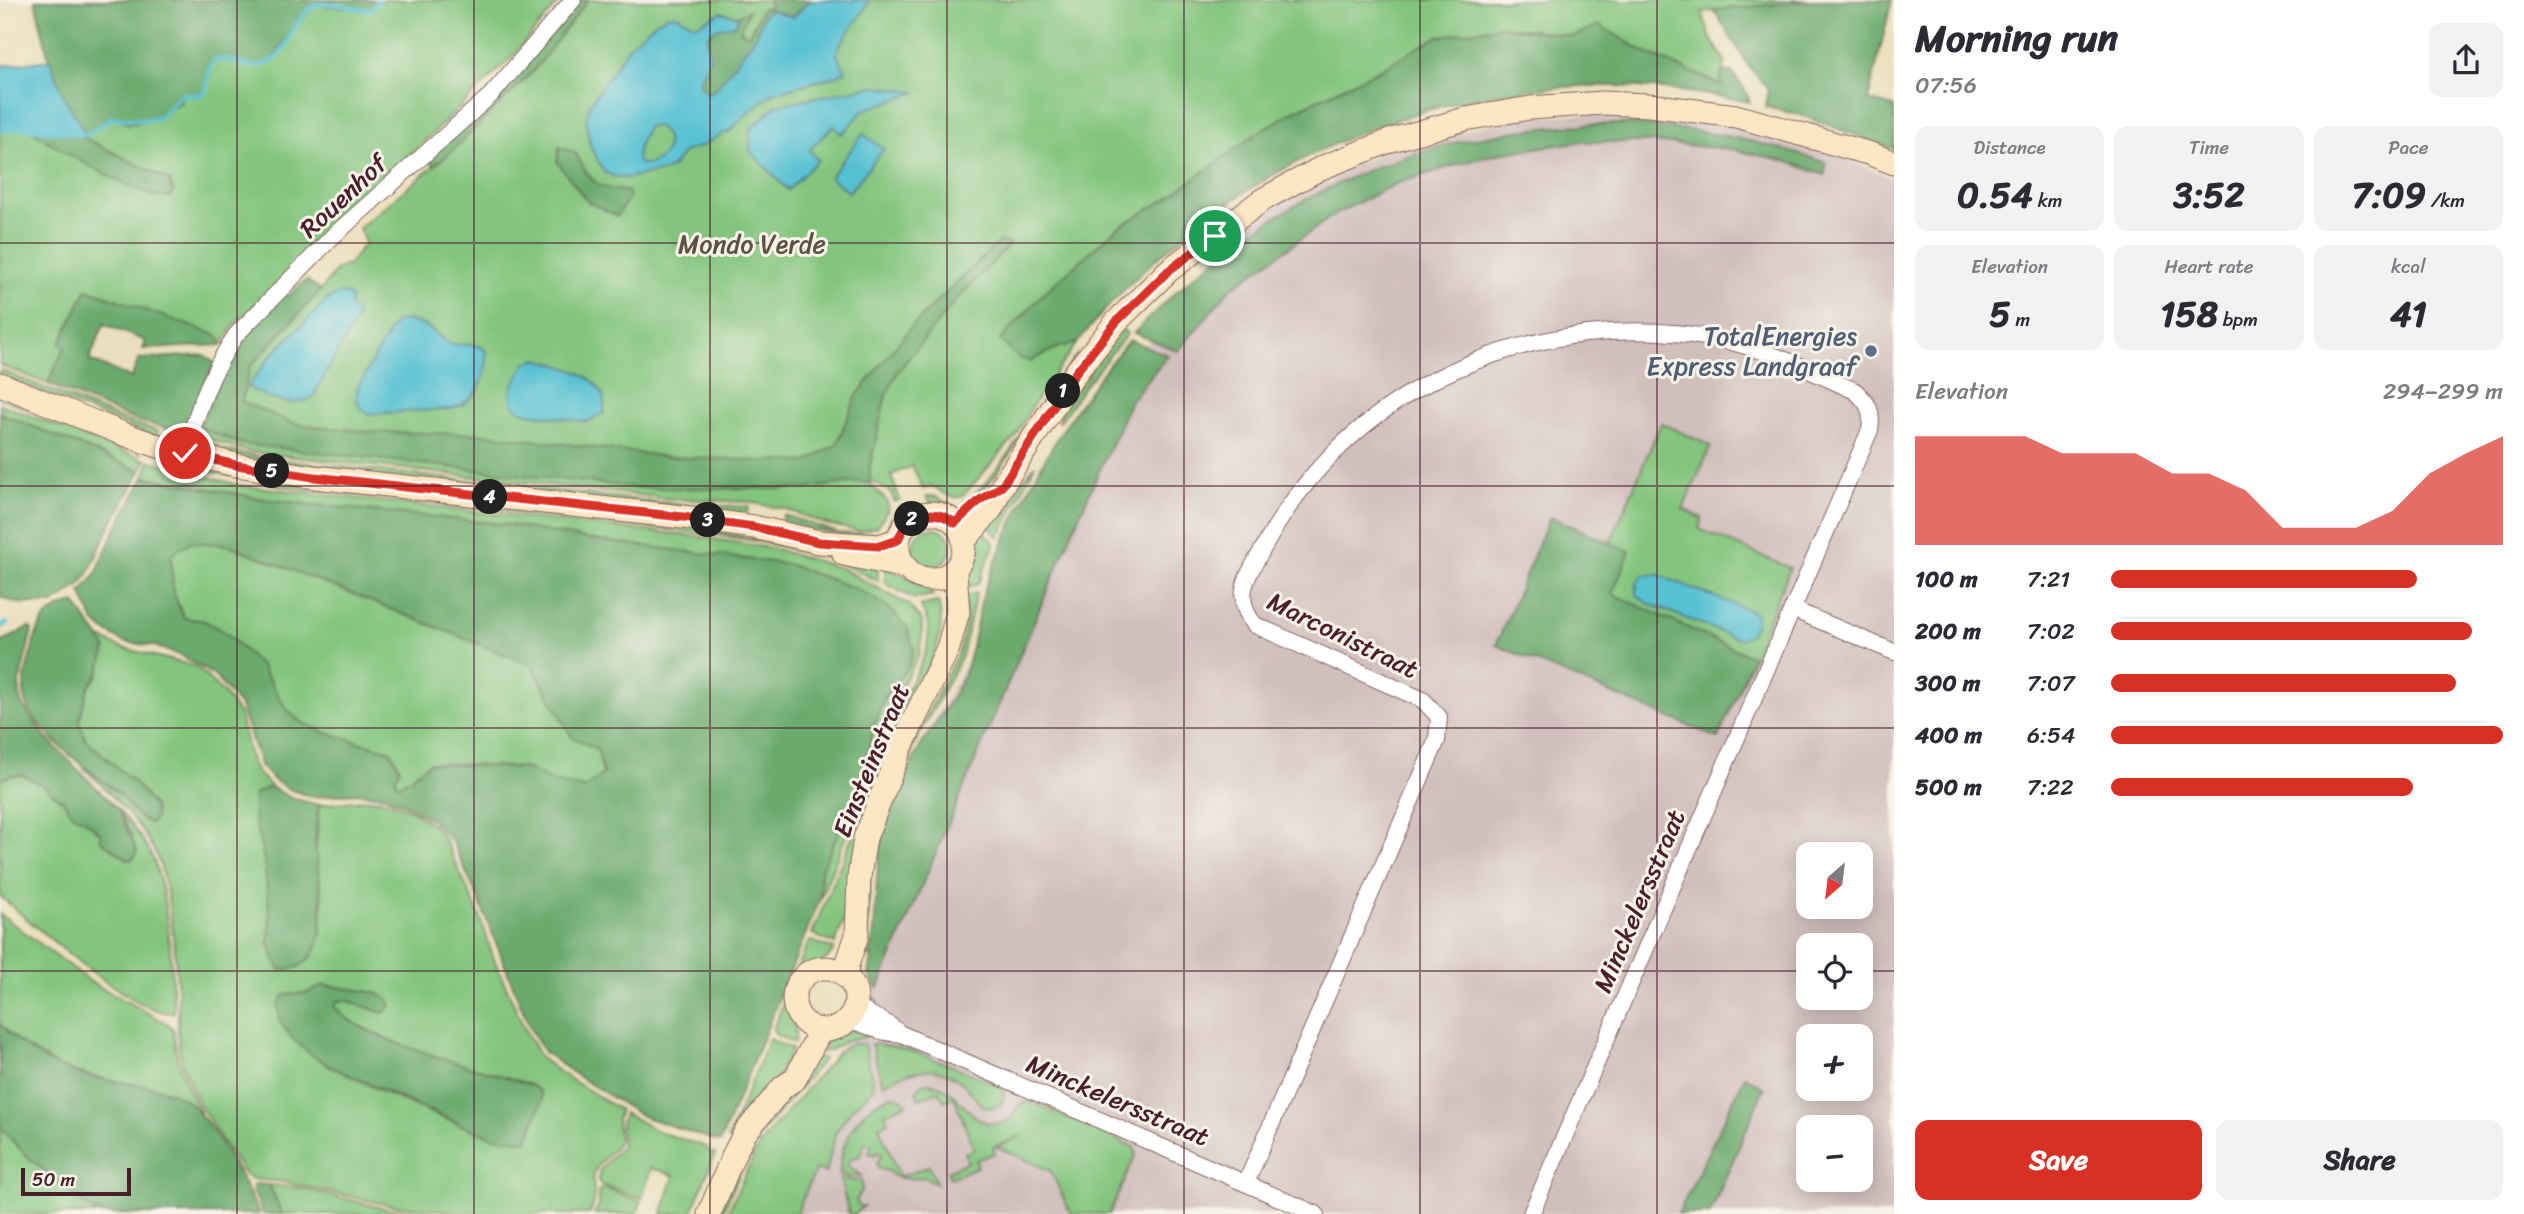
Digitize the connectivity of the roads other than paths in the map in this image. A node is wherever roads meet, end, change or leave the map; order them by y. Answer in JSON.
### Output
{"nodes":[{"id":1,"x":573,"y":0,"type":"edge"},
{"id":2,"x":1818,"y":139,"type":"junction"},
{"id":3,"x":1894,"y":163,"type":"edge"},
{"id":4,"x":1894,"y":176,"type":"edge"},
{"id":5,"x":0,"y":384,"type":"edge"},
{"id":6,"x":185,"y":453,"type":"junction"},
{"id":7,"x":960,"y":532,"type":"junction"},
{"id":8,"x":898,"y":540,"type":"junction"},
{"id":9,"x":819,"y":542,"type":"junction"},
{"id":10,"x":905,"y":567,"type":"junction"},
{"id":11,"x":945,"y":575,"type":"junction"},
{"id":12,"x":1792,"y":609,"type":"junction"},
{"id":13,"x":1894,"y":652,"type":"edge"},
{"id":14,"x":837,"y":973,"type":"junction"},
{"id":15,"x":851,"y":1012,"type":"junction"},
{"id":16,"x":813,"y":1026,"type":"junction"},
{"id":17,"x":1246,"y":1183,"type":"junction"},
{"id":18,"x":709,"y":1214,"type":"edge"},
{"id":19,"x":1316,"y":1214,"type":"edge"},
{"id":20,"x":1531,"y":1214,"type":"edge"}],
"edges":[{"from":1,"to":6,"type":"street","name":"Rouenhof"},
{"from":2,"to":3,"type":"main road"},
{"from":2,"to":4,"type":"main road"},
{"from":2,"to":7,"type":"main road"},
{"from":5,"to":6,"type":"main road"},
{"from":6,"to":9,"type":"main road"},
{"from":7,"to":8,"type":"main road"},
{"from":7,"to":11,"type":"main road"},
{"from":8,"to":9,"type":"main road"},
{"from":8,"to":10,"type":"main road"},
{"from":9,"to":10,"type":"main road"},
{"from":10,"to":11,"type":"main road"},
{"from":11,"to":14,"type":"main road","name":"Einsteinstraat"},
{"from":12,"to":13,"type":"street"},
{"from":12,"to":17,"type":"street","name":"Marconistraat"},
{"from":12,"to":20,"type":"street","name":"Minckelersstraat"},
{"from":14,"to":15,"type":"main road"},
{"from":14,"to":16,"type":"main road"},
{"from":15,"to":16,"type":"main road"},
{"from":15,"to":17,"type":"street","name":"Minckelersstraat"},
{"from":16,"to":18,"type":"main road"},
{"from":17,"to":19,"type":"street","name":"Minckelersstraat"}]}
